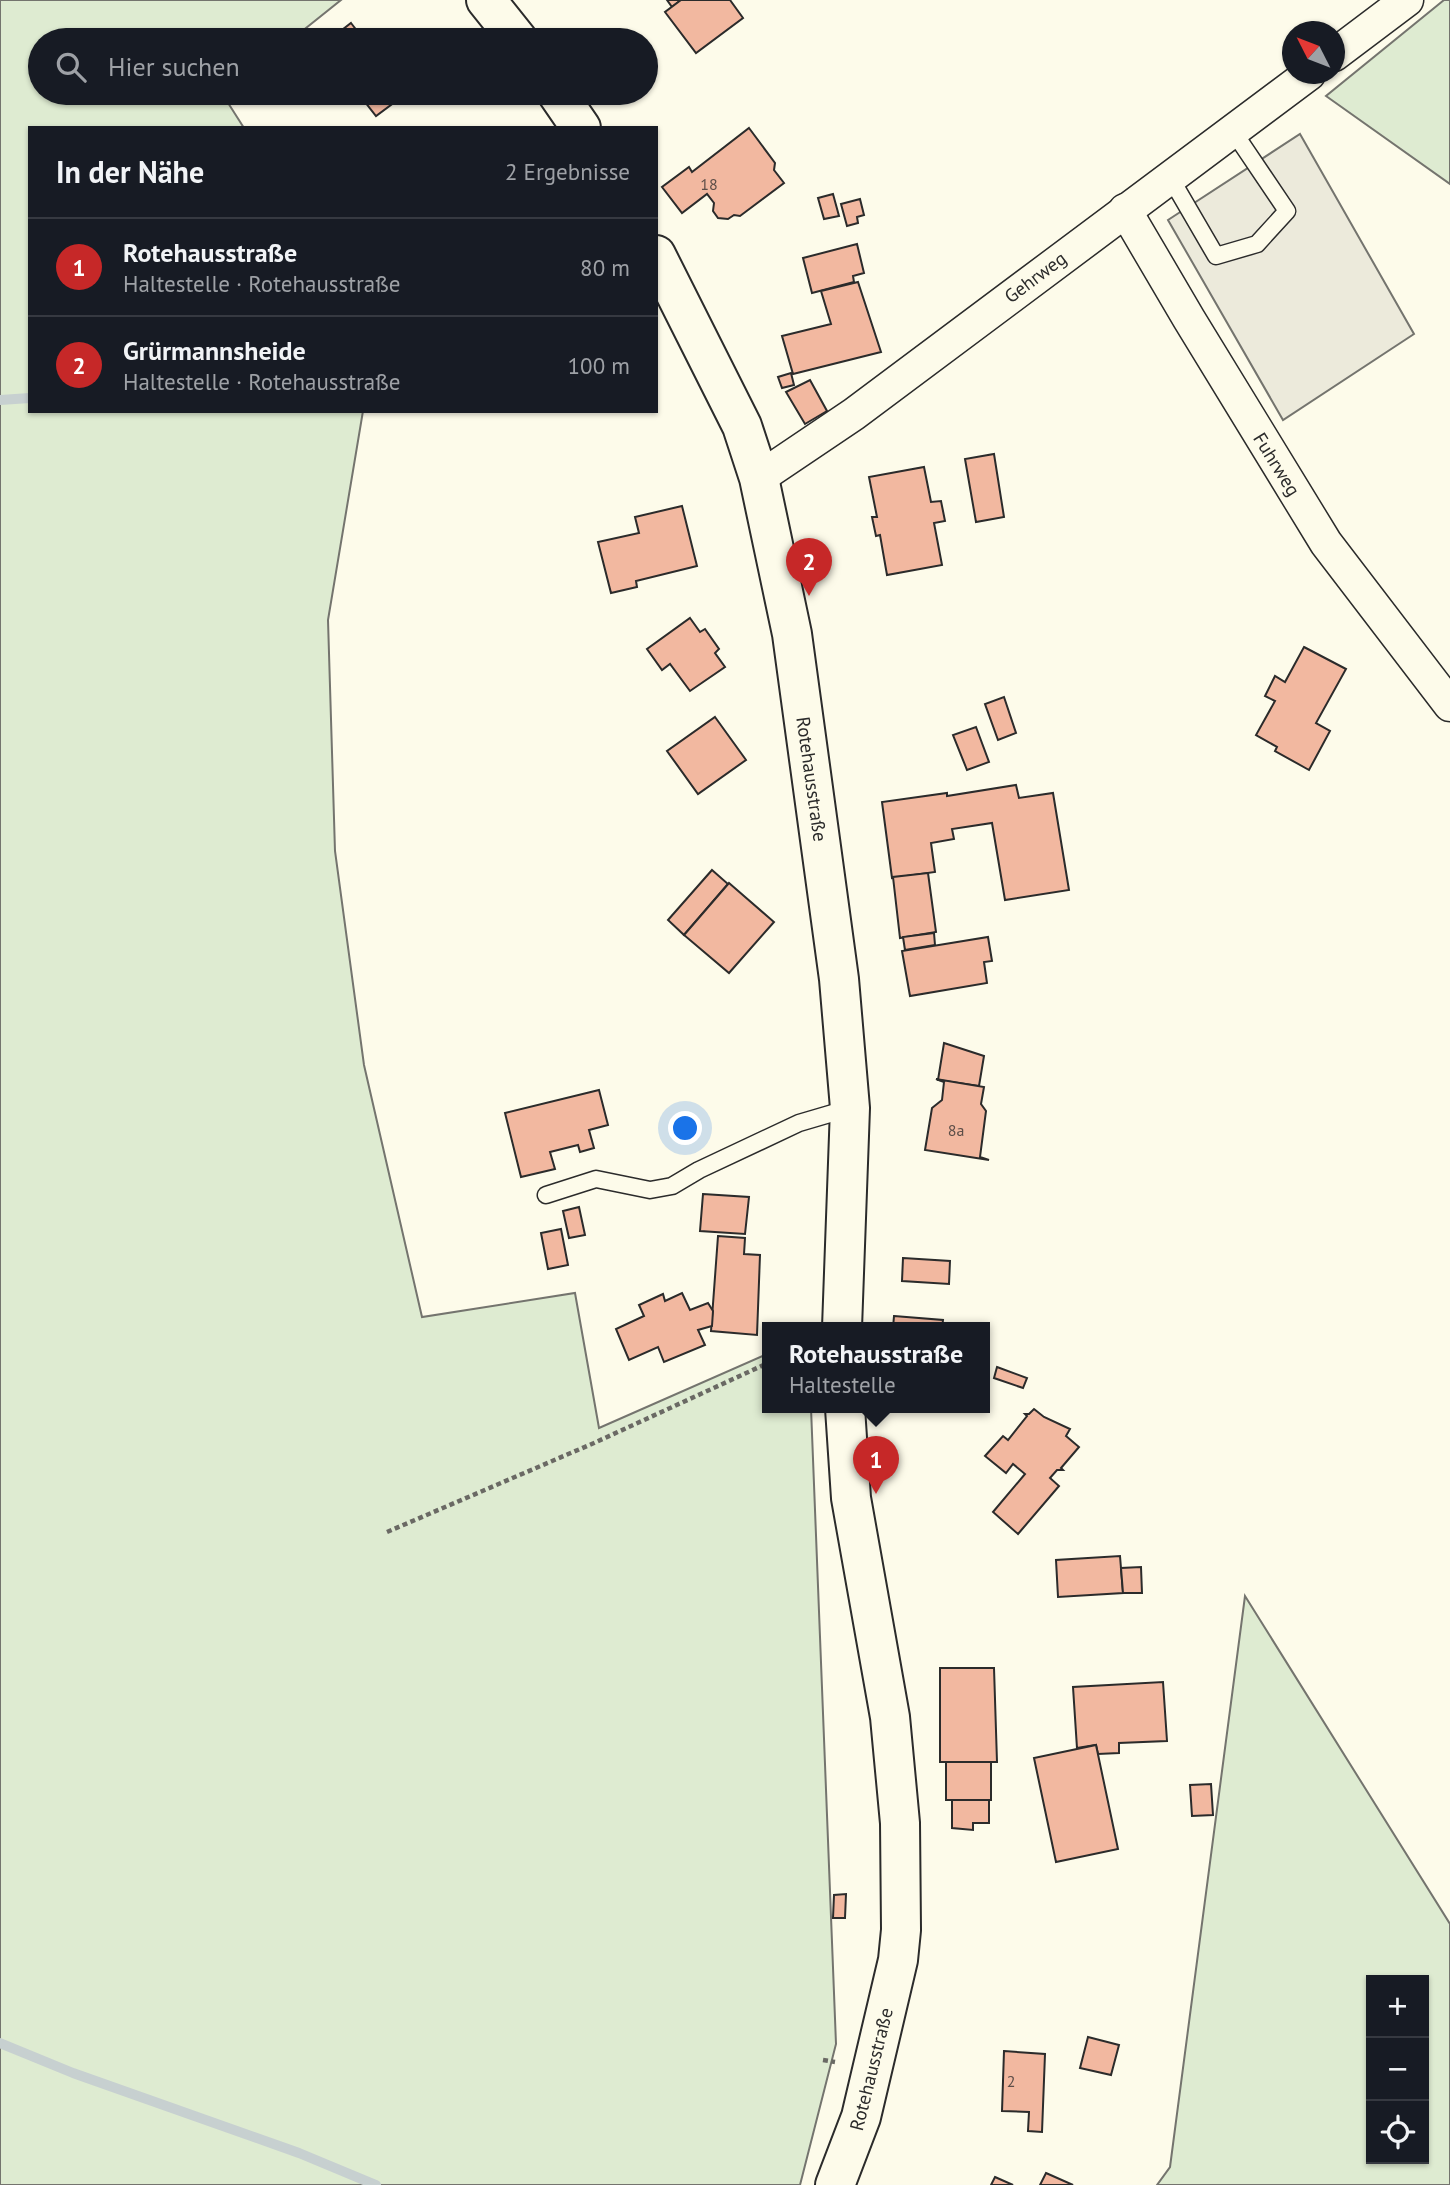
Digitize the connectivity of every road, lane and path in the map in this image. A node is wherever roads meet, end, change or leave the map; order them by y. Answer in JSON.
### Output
{"nodes":[{"id":1,"x":486,"y":0,"type":"edge"},
{"id":2,"x":1407,"y":0,"type":"edge"},
{"id":3,"x":508,"y":28,"type":"edge"},
{"id":4,"x":1345,"y":47,"type":"edge"},
{"id":5,"x":1296,"y":84,"type":"edge"},
{"id":6,"x":565,"y":105,"type":"edge"},
{"id":7,"x":580,"y":126,"type":"edge"},
{"id":8,"x":1233,"y":131,"type":"junction"},
{"id":9,"x":1170,"y":177,"type":"junction"},
{"id":10,"x":1125,"y":210,"type":"junction"},
{"id":11,"x":658,"y":259,"type":"edge"},
{"id":12,"x":759,"y":478,"type":"junction"},
{"id":13,"x":1450,"y":705,"type":"edge"},
{"id":14,"x":850,"y":1108,"type":"junction"},
{"id":15,"x":546,"y":1195,"type":"dead end"},
{"id":16,"x":842,"y":1322,"type":"edge"},
{"id":17,"x":762,"y":1366,"type":"edge"},
{"id":18,"x":845,"y":1413,"type":"edge"},
{"id":19,"x":387,"y":1532,"type":"dead end"},
{"id":20,"x":835,"y":2185,"type":"edge"}],
"edges":[{"from":1,"to":3,"type":"street"},
{"from":2,"to":4,"type":"street"},
{"from":5,"to":8,"type":"street","name":"Gehrweg"},
{"from":6,"to":7,"type":"street"},
{"from":8,"to":9,"type":"street","name":"Gehrweg"},
{"from":8,"to":9,"type":"lane"},
{"from":9,"to":10,"type":"street","name":"Gehrweg"},
{"from":10,"to":12,"type":"street","name":"Gehrweg"},
{"from":10,"to":13,"type":"street","name":"Fuhrweg"},
{"from":11,"to":12,"type":"street","name":"Rotehausstraße"},
{"from":12,"to":14,"type":"street","name":"Rotehausstraße"},
{"from":14,"to":15,"type":"lane"},
{"from":14,"to":16,"type":"street","name":"Rotehausstraße"},
{"from":17,"to":19,"type":"path"},
{"from":18,"to":20,"type":"street","name":"Rotehausstraße"}]}
